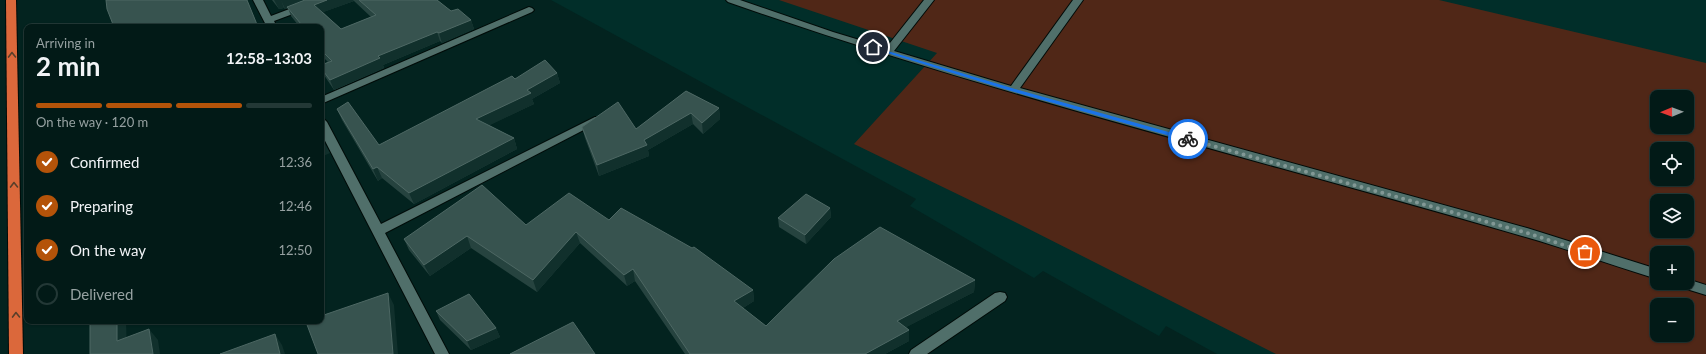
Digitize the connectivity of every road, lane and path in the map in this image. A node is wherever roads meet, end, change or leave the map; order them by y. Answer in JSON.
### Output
{"nodes":[{"id":1,"x":11,"y":0,"type":"edge"},
{"id":2,"x":258,"y":0,"type":"edge"},
{"id":3,"x":322,"y":0,"type":"edge"},
{"id":4,"x":731,"y":0,"type":"edge"},
{"id":5,"x":929,"y":0,"type":"edge"},
{"id":6,"x":1078,"y":0,"type":"edge"},
{"id":7,"x":529,"y":10,"type":"dead end"},
{"id":8,"x":270,"y":24,"type":"edge"},
{"id":9,"x":888,"y":52,"type":"junction"},
{"id":10,"x":1013,"y":90,"type":"junction"},
{"id":11,"x":324,"y":100,"type":"edge"},
{"id":12,"x":595,"y":120,"type":"edge"},
{"id":13,"x":324,"y":128,"type":"edge"},
{"id":14,"x":378,"y":231,"type":"junction"},
{"id":15,"x":1650,"y":272,"type":"edge"},
{"id":16,"x":1694,"y":286,"type":"edge"},
{"id":17,"x":1706,"y":290,"type":"edge"},
{"id":18,"x":1000,"y":298,"type":"dead end"},
{"id":19,"x":16,"y":354,"type":"edge"},
{"id":20,"x":442,"y":354,"type":"edge"},
{"id":21,"x":916,"y":354,"type":"edge"}],
"edges":[{"from":19,"to":1,"type":"highway","one_way":true},
{"from":2,"to":8,"type":"street"},
{"from":3,"to":8,"type":"street"},
{"from":4,"to":9,"type":"street"},
{"from":5,"to":9,"type":"street"},
{"from":6,"to":10,"type":"street"},
{"from":7,"to":11,"type":"street"},
{"from":9,"to":10,"type":"street"},
{"from":10,"to":15,"type":"street"},
{"from":12,"to":14,"type":"street"},
{"from":13,"to":14,"type":"street"},
{"from":14,"to":20,"type":"street"},
{"from":16,"to":17,"type":"street"},
{"from":18,"to":21,"type":"street"}]}
